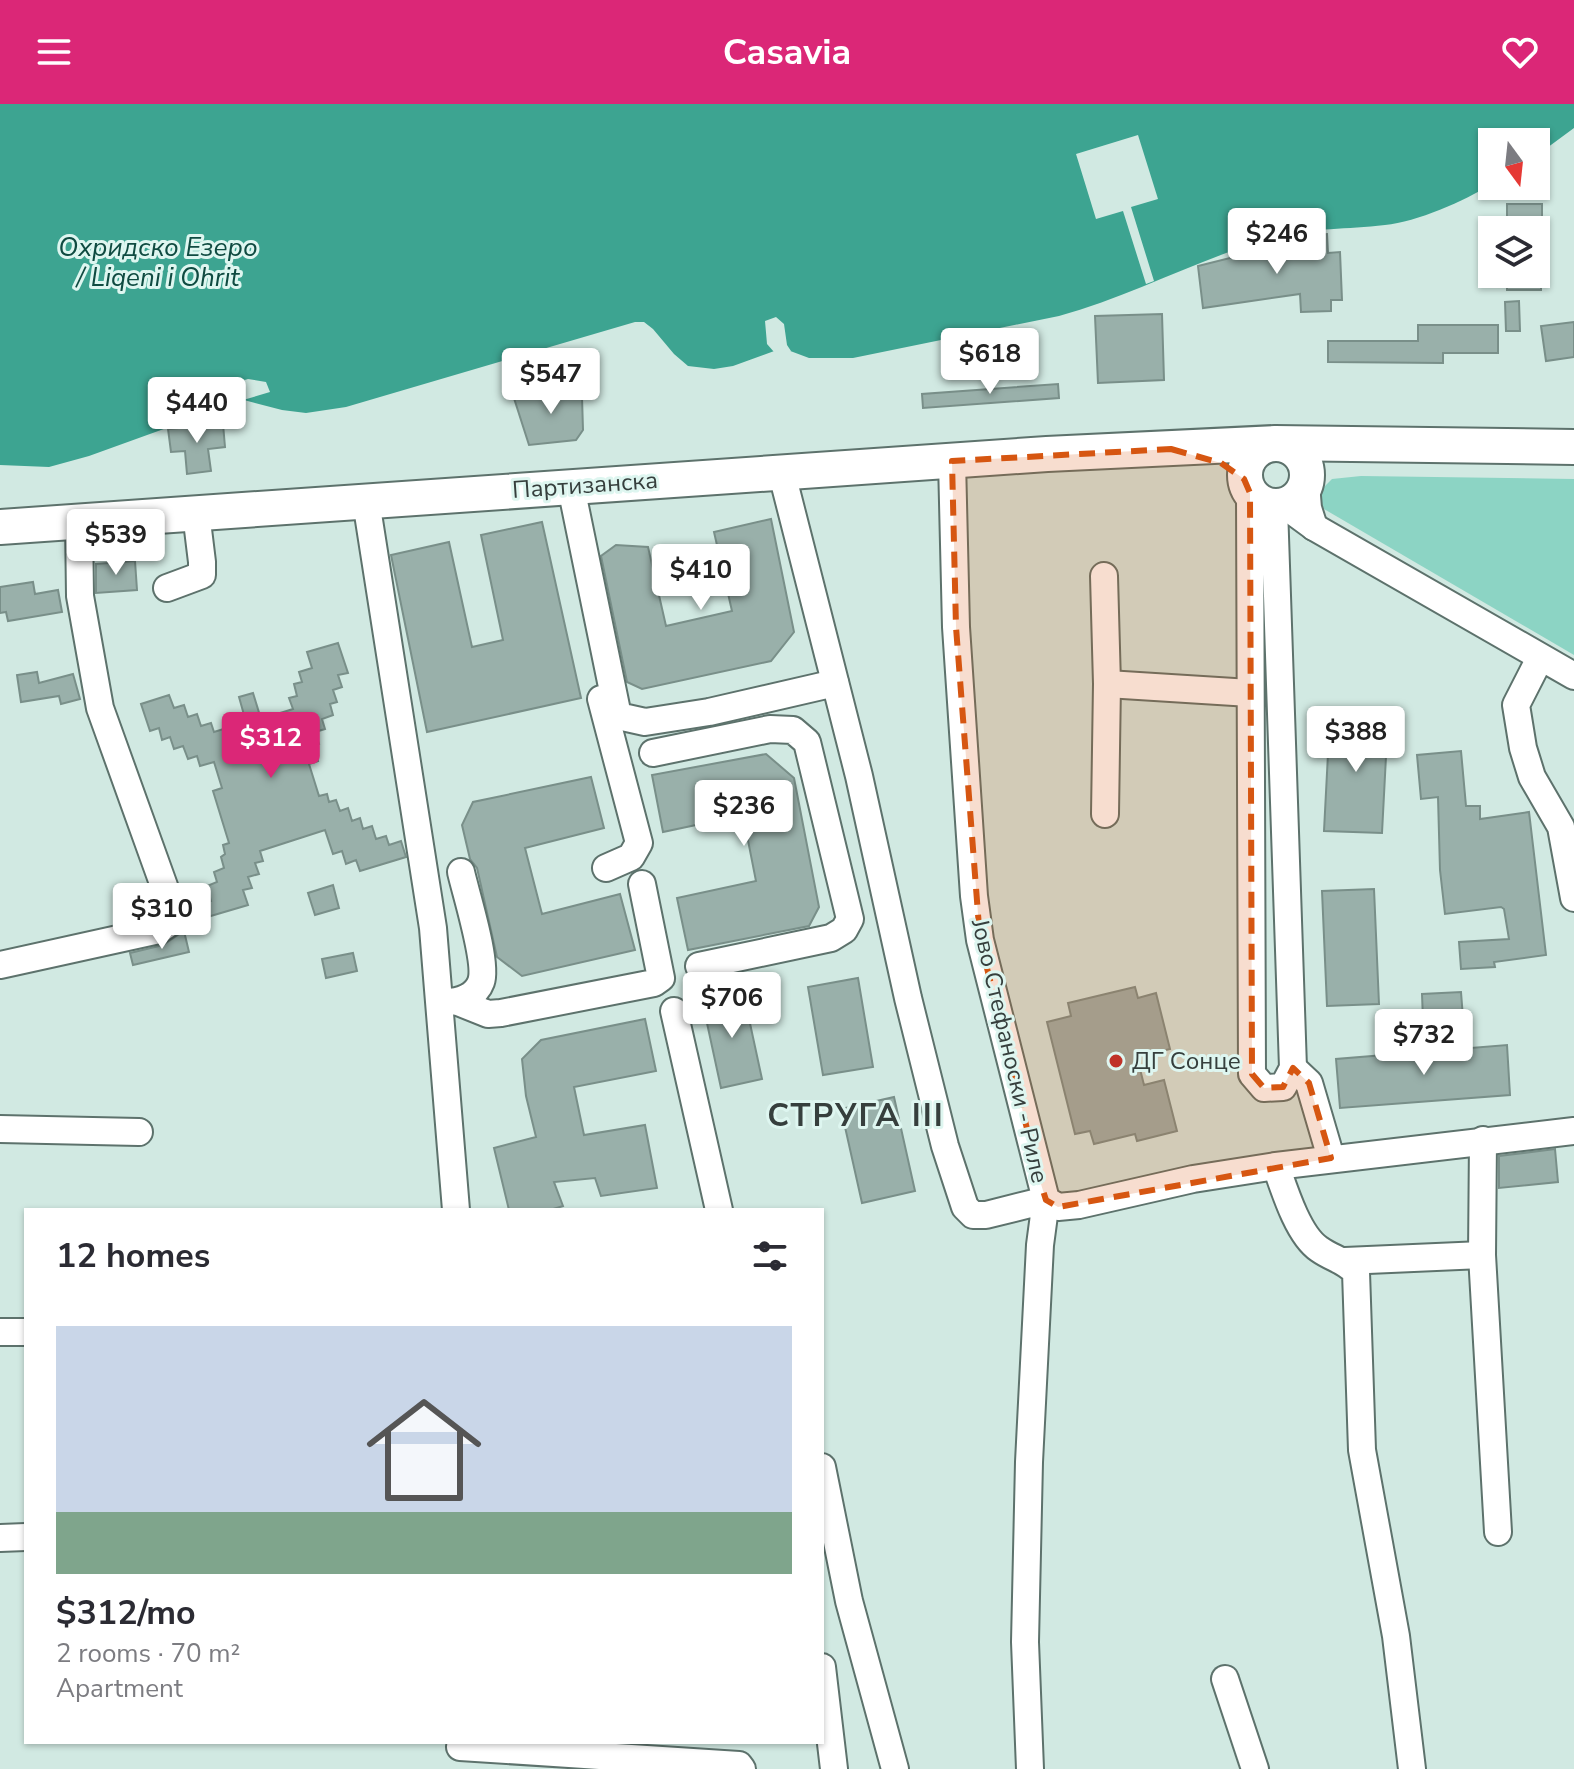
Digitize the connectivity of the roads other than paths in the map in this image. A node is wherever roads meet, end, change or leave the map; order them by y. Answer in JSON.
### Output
{"nodes":[{"id":1,"x":1275,"y":443,"type":"junction"},
{"id":2,"x":1400,"y":444,"type":"junction"},
{"id":3,"x":1574,"y":447,"type":"edge"},
{"id":4,"x":1171,"y":449,"type":"junction"},
{"id":5,"x":952,"y":461,"type":"junction"},
{"id":6,"x":781,"y":470,"type":"junction"},
{"id":7,"x":564,"y":487,"type":"junction"},
{"id":8,"x":1272,"y":493,"type":"junction"},
{"id":9,"x":366,"y":501,"type":"junction"},
{"id":10,"x":196,"y":513,"type":"junction"},
{"id":11,"x":79,"y":521,"type":"junction"},
{"id":12,"x":0,"y":527,"type":"edge"},
{"id":13,"x":1104,"y":576,"type":"dead end"},
{"id":14,"x":167,"y":588,"type":"dead end"},
{"id":15,"x":1540,"y":658,"type":"junction"},
{"id":16,"x":1574,"y":676,"type":"edge"},
{"id":17,"x":835,"y":683,"type":"junction"},
{"id":18,"x":1107,"y":684,"type":"junction"},
{"id":19,"x":1250,"y":693,"type":"junction"},
{"id":20,"x":653,"y":753,"type":"dead end"},
{"id":21,"x":1105,"y":814,"type":"dead end"},
{"id":22,"x":869,"y":821,"type":"junction"},
{"id":23,"x":829,"y":828,"type":"junction"},
{"id":24,"x":606,"y":868,"type":"dead end"},
{"id":25,"x":461,"y":872,"type":"dead end"},
{"id":26,"x":642,"y":884,"type":"dead end"},
{"id":27,"x":1574,"y":898,"type":"edge"},
{"id":28,"x":0,"y":965,"type":"edge"},
{"id":29,"x":699,"y":966,"type":"dead end"},
{"id":30,"x":450,"y":1002,"type":"junction"},
{"id":31,"x":674,"y":1011,"type":"dead end"},
{"id":32,"x":1293,"y":1068,"type":"junction"},
{"id":33,"x":0,"y":1129,"type":"edge"},
{"id":34,"x":1574,"y":1131,"type":"edge"},
{"id":35,"x":139,"y":1132,"type":"dead end"},
{"id":36,"x":1483,"y":1140,"type":"junction"},
{"id":37,"x":1331,"y":1158,"type":"junction"},
{"id":38,"x":1276,"y":1166,"type":"junction"},
{"id":39,"x":1046,"y":1200,"type":"junction"},
{"id":40,"x":456,"y":1208,"type":"edge"},
{"id":41,"x":719,"y":1208,"type":"edge"},
{"id":42,"x":1482,"y":1255,"type":"junction"},
{"id":43,"x":1345,"y":1261,"type":"junction"},
{"id":44,"x":0,"y":1332,"type":"edge"},
{"id":45,"x":24,"y":1332,"type":"edge"},
{"id":46,"x":824,"y":1477,"type":"edge"},
{"id":47,"x":1498,"y":1532,"type":"dead end"},
{"id":48,"x":24,"y":1537,"type":"edge"},
{"id":49,"x":0,"y":1538,"type":"edge"},
{"id":50,"x":1225,"y":1679,"type":"dead end"},
{"id":51,"x":824,"y":1684,"type":"edge"},
{"id":52,"x":726,"y":1744,"type":"edge"},
{"id":53,"x":460,"y":1753,"type":"edge"},
{"id":54,"x":741,"y":1767,"type":"edge"},
{"id":55,"x":834,"y":1769,"type":"edge"},
{"id":56,"x":895,"y":1769,"type":"edge"},
{"id":57,"x":1030,"y":1769,"type":"edge"},
{"id":58,"x":1255,"y":1769,"type":"edge"},
{"id":59,"x":1412,"y":1769,"type":"edge"}],
"edges":[{"from":1,"to":2,"type":"main road","name":"Партизанска"},
{"from":1,"to":4,"type":"main road","name":"Партизанска"},
{"from":1,"to":8,"type":"main road"},
{"from":1,"to":8,"type":"main road"},
{"from":2,"to":3,"type":"main road","name":"Партизанска"},
{"from":2,"to":8,"type":"main road","name":"Партизанска"},
{"from":4,"to":5,"type":"main road","name":"Партизанска"},
{"from":4,"to":8,"type":"main road","name":"Партизанска"},
{"from":5,"to":6,"type":"main road","name":"Партизанска"},
{"from":5,"to":39,"type":"street","name":"Јово Стефаноски - Риле"},
{"from":6,"to":7,"type":"main road","name":"Партизанска"},
{"from":6,"to":17,"type":"street"},
{"from":7,"to":9,"type":"main road","name":"Партизанска"},
{"from":7,"to":17,"type":"street"},
{"from":7,"to":24,"type":"street"},
{"from":8,"to":15,"type":"street"},
{"from":8,"to":19,"type":"street"},
{"from":8,"to":32,"type":"street"},
{"from":9,"to":10,"type":"main road","name":"Партизанска"},
{"from":9,"to":30,"type":"street"},
{"from":10,"to":11,"type":"main road","name":"Партизанска"},
{"from":10,"to":14,"type":"street"},
{"from":11,"to":12,"type":"main road","name":"Партизанска"},
{"from":11,"to":28,"type":"street"},
{"from":13,"to":18,"type":"street"},
{"from":15,"to":16,"type":"street"},
{"from":15,"to":27,"type":"street"},
{"from":17,"to":22,"type":"street"},
{"from":18,"to":19,"type":"street"},
{"from":18,"to":21,"type":"street"},
{"from":19,"to":32,"type":"street"},
{"from":20,"to":23,"type":"street"},
{"from":22,"to":23,"type":"street"},
{"from":22,"to":39,"type":"street"},
{"from":23,"to":29,"type":"street"},
{"from":25,"to":30,"type":"street"},
{"from":26,"to":30,"type":"street"},
{"from":30,"to":40,"type":"street"},
{"from":31,"to":41,"type":"street"},
{"from":32,"to":37,"type":"street"},
{"from":33,"to":35,"type":"street"},
{"from":34,"to":36,"type":"street","name":"Јово Стефаноски - Риле"},
{"from":36,"to":37,"type":"street","name":"Јово Стефаноски - Риле"},
{"from":36,"to":42,"type":"street"},
{"from":37,"to":38,"type":"street","name":"Јово Стефаноски - Риле"},
{"from":38,"to":39,"type":"street","name":"Јово Стефаноски - Риле"},
{"from":38,"to":43,"type":"street"},
{"from":39,"to":57,"type":"street"},
{"from":42,"to":43,"type":"street"},
{"from":42,"to":47,"type":"street"},
{"from":43,"to":59,"type":"street"},
{"from":44,"to":45,"type":"street"},
{"from":46,"to":56,"type":"street"},
{"from":48,"to":49,"type":"street"},
{"from":50,"to":58,"type":"street"},
{"from":51,"to":55,"type":"street"},
{"from":52,"to":54,"type":"street"},
{"from":53,"to":54,"type":"street"}]}
